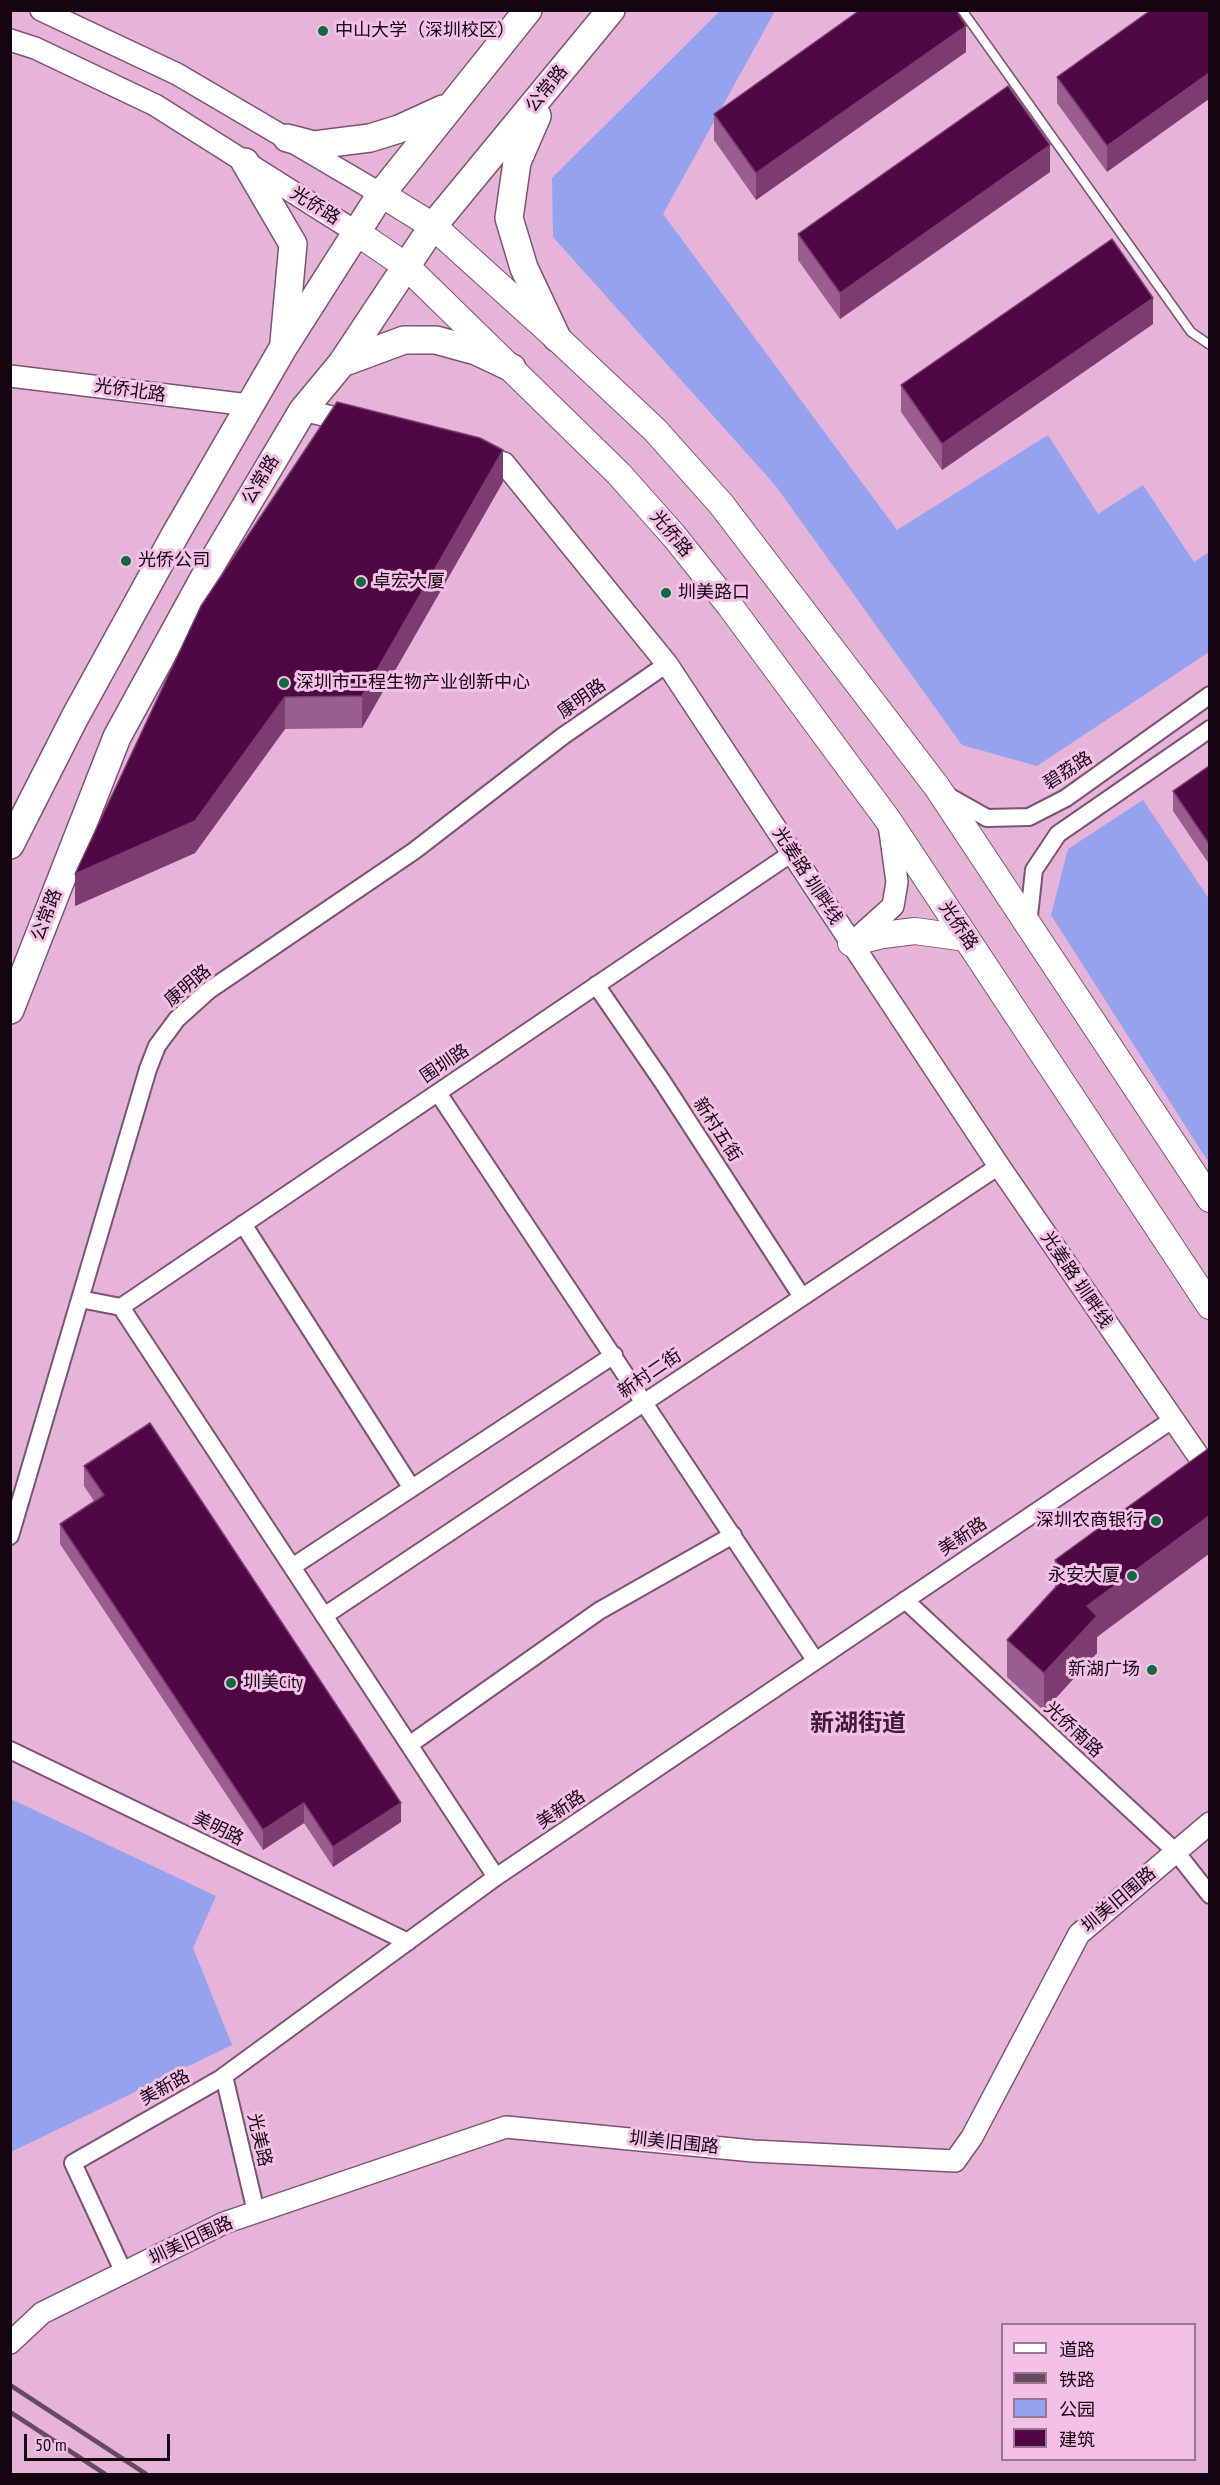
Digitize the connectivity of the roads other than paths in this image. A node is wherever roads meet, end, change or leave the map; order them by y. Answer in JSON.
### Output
{"nodes":[{"id":1,"x":41,"y":10,"type":"edge"},
{"id":2,"x":528,"y":10,"type":"edge"},
{"id":3,"x":611,"y":10,"type":"edge"},
{"id":4,"x":962,"y":10,"type":"edge"},
{"id":5,"x":10,"y":40,"type":"edge"},
{"id":6,"x":549,"y":87,"type":"junction"},
{"id":7,"x":452,"y":104,"type":"junction"},
{"id":8,"x":287,"y":138,"type":"junction"},
{"id":9,"x":245,"y":162,"type":"junction"},
{"id":10,"x":381,"y":194,"type":"junction"},
{"id":11,"x":433,"y":226,"type":"junction"},
{"id":12,"x":356,"y":232,"type":"junction"},
{"id":13,"x":406,"y":266,"type":"junction"},
{"id":14,"x":557,"y":338,"type":"junction"},
{"id":15,"x":1209,"y":345,"type":"edge"},
{"id":16,"x":283,"y":348,"type":"junction"},
{"id":17,"x":342,"y":363,"type":"junction"},
{"id":18,"x":512,"y":368,"type":"junction"},
{"id":19,"x":10,"y":376,"type":"edge"},
{"id":20,"x":249,"y":405,"type":"junction"},
{"id":21,"x":303,"y":410,"type":"junction"},
{"id":22,"x":381,"y":429,"type":"edge"},
{"id":23,"x":459,"y":450,"type":"edge"},
{"id":24,"x":667,"y":664,"type":"junction"},
{"id":25,"x":1209,"y":695,"type":"edge"},
{"id":26,"x":1209,"y":729,"type":"edge"},
{"id":27,"x":937,"y":788,"type":"junction"},
{"id":28,"x":888,"y":820,"type":"junction"},
{"id":29,"x":10,"y":845,"type":"edge"},
{"id":30,"x":792,"y":853,"type":"junction"},
{"id":31,"x":1028,"y":925,"type":"junction"},
{"id":32,"x":966,"y":938,"type":"junction"},
{"id":33,"x":851,"y":943,"type":"junction"},
{"id":34,"x":596,"y":985,"type":"junction"},
{"id":35,"x":10,"y":1010,"type":"edge"},
{"id":36,"x":438,"y":1093,"type":"junction"},
{"id":37,"x":999,"y":1166,"type":"junction"},
{"id":38,"x":1209,"y":1199,"type":"edge"},
{"id":39,"x":243,"y":1224,"type":"junction"},
{"id":40,"x":802,"y":1297,"type":"junction"},
{"id":41,"x":80,"y":1299,"type":"junction"},
{"id":42,"x":1209,"y":1306,"type":"edge"},
{"id":43,"x":121,"y":1307,"type":"junction"},
{"id":44,"x":614,"y":1355,"type":"junction"},
{"id":45,"x":644,"y":1402,"type":"junction"},
{"id":46,"x":1172,"y":1420,"type":"junction"},
{"id":47,"x":1209,"y":1473,"type":"edge"},
{"id":48,"x":411,"y":1487,"type":"junction"},
{"id":49,"x":733,"y":1535,"type":"junction"},
{"id":50,"x":10,"y":1536,"type":"edge"},
{"id":51,"x":292,"y":1567,"type":"junction"},
{"id":52,"x":904,"y":1600,"type":"junction"},
{"id":53,"x":324,"y":1616,"type":"junction"},
{"id":54,"x":815,"y":1660,"type":"junction"},
{"id":55,"x":409,"y":1745,"type":"junction"},
{"id":56,"x":10,"y":1750,"type":"edge"},
{"id":57,"x":1209,"y":1823,"type":"edge"},
{"id":58,"x":1176,"y":1852,"type":"junction"},
{"id":59,"x":496,"y":1877,"type":"junction"},
{"id":60,"x":1209,"y":1895,"type":"edge"},
{"id":61,"x":408,"y":1942,"type":"junction"},
{"id":62,"x":224,"y":2076,"type":"junction"},
{"id":63,"x":256,"y":2212,"type":"junction"},
{"id":64,"x":124,"y":2273,"type":"junction"},
{"id":65,"x":10,"y":2343,"type":"edge"}],
"edges":[{"from":1,"to":8,"type":"street"},
{"from":2,"to":7,"type":"highway"},
{"from":3,"to":6,"type":"highway","name":"公常路"},
{"from":4,"to":15,"type":"lane"},
{"from":5,"to":9,"type":"street","name":"光侨路"},
{"from":6,"to":11,"type":"highway","name":"公常路"},
{"from":6,"to":14,"type":"highway"},
{"from":7,"to":8,"type":"highway"},
{"from":7,"to":10,"type":"highway"},
{"from":8,"to":10,"type":"street"},
{"from":9,"to":12,"type":"street","name":"光侨路"},
{"from":9,"to":16,"type":"highway"},
{"from":10,"to":11,"type":"main road"},
{"from":10,"to":12,"type":"highway"},
{"from":11,"to":13,"type":"highway","name":"公常路"},
{"from":11,"to":14,"type":"main road"},
{"from":12,"to":13,"type":"main road","name":"光侨路"},
{"from":12,"to":16,"type":"highway"},
{"from":13,"to":17,"type":"highway","name":"公常路"},
{"from":13,"to":18,"type":"main road","name":"光侨路"},
{"from":14,"to":27,"type":"main road"},
{"from":16,"to":20,"type":"highway"},
{"from":17,"to":18,"type":"highway"},
{"from":17,"to":21,"type":"highway","name":"公常路"},
{"from":18,"to":28,"type":"main road","name":"光侨路"},
{"from":19,"to":20,"type":"street","name":"光侨北路"},
{"from":20,"to":29,"type":"highway"},
{"from":21,"to":22,"type":"street"},
{"from":21,"to":35,"type":"highway","name":"公常路"},
{"from":23,"to":24,"type":"street","name":"光姜路 圳畔线"},
{"from":24,"to":30,"type":"street","name":"光姜路 圳畔线"},
{"from":24,"to":41,"type":"street","name":"康明路"},
{"from":25,"to":27,"type":"street","name":"碧荔路"},
{"from":26,"to":31,"type":"street"},
{"from":27,"to":31,"type":"main road"},
{"from":28,"to":32,"type":"main road","name":"光侨路"},
{"from":28,"to":33,"type":"street"},
{"from":30,"to":33,"type":"street","name":"光姜路 圳畔线"},
{"from":30,"to":34,"type":"street","name":"围圳路"},
{"from":31,"to":38,"type":"main road"},
{"from":32,"to":33,"type":"main road"},
{"from":32,"to":42,"type":"main road","name":"光侨路"},
{"from":33,"to":37,"type":"street","name":"光姜路 圳畔线"},
{"from":34,"to":36,"type":"street","name":"围圳路"},
{"from":34,"to":40,"type":"street","name":"新村五街"},
{"from":36,"to":39,"type":"street","name":"围圳路"},
{"from":36,"to":44,"type":"street"},
{"from":37,"to":40,"type":"street","name":"新村二街"},
{"from":37,"to":46,"type":"street","name":"光姜路 圳畔线"},
{"from":39,"to":43,"type":"street","name":"围圳路"},
{"from":39,"to":48,"type":"street"},
{"from":40,"to":45,"type":"street","name":"新村二街"},
{"from":41,"to":43,"type":"street"},
{"from":41,"to":50,"type":"street","name":"康明路"},
{"from":43,"to":51,"type":"street"},
{"from":44,"to":45,"type":"street"},
{"from":44,"to":48,"type":"street"},
{"from":45,"to":49,"type":"street"},
{"from":45,"to":53,"type":"street","name":"新村二街"},
{"from":46,"to":47,"type":"street","name":"光姜路 圳畔线"},
{"from":46,"to":52,"type":"street","name":"美新路"},
{"from":48,"to":51,"type":"street"},
{"from":49,"to":54,"type":"street"},
{"from":49,"to":55,"type":"street"},
{"from":51,"to":53,"type":"street"},
{"from":52,"to":54,"type":"street","name":"美新路"},
{"from":52,"to":58,"type":"street","name":"光侨南路"},
{"from":53,"to":55,"type":"street"},
{"from":54,"to":59,"type":"street","name":"美新路"},
{"from":55,"to":59,"type":"street"},
{"from":56,"to":61,"type":"street","name":"美明路"},
{"from":57,"to":58,"type":"street","name":"圳美旧围路"},
{"from":58,"to":60,"type":"street","name":"光侨南路"},
{"from":58,"to":63,"type":"street","name":"圳美旧围路"},
{"from":59,"to":61,"type":"street","name":"美新路"},
{"from":61,"to":62,"type":"street","name":"美新路"},
{"from":62,"to":63,"type":"street","name":"光美路"},
{"from":62,"to":64,"type":"street","name":"美新路"},
{"from":63,"to":64,"type":"street","name":"圳美旧围路"},
{"from":64,"to":65,"type":"street","name":"圳美旧围路"}]}
